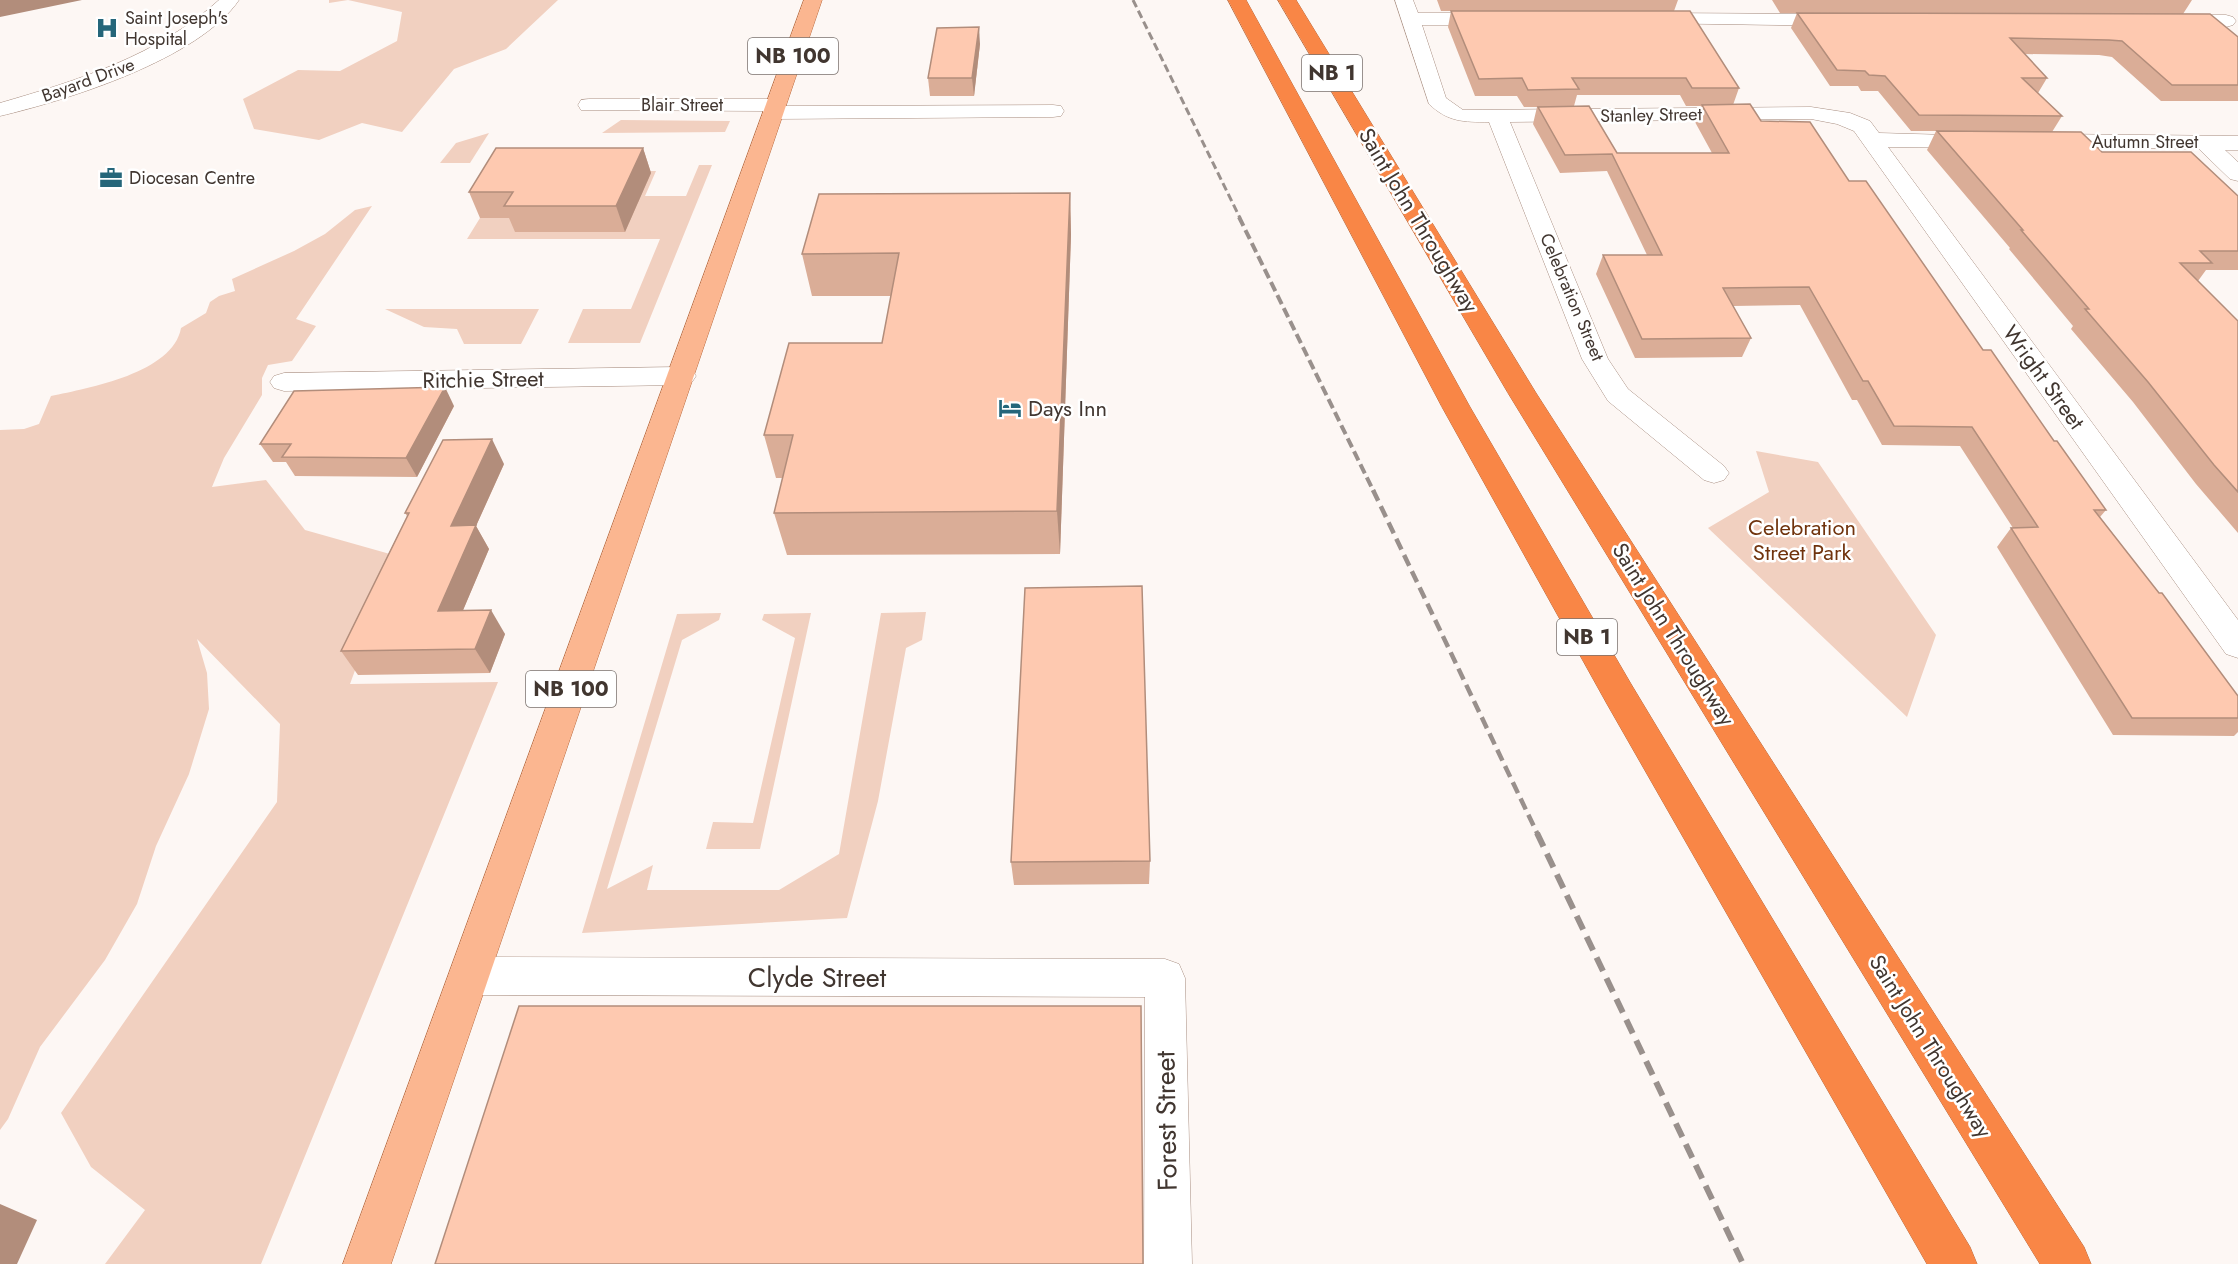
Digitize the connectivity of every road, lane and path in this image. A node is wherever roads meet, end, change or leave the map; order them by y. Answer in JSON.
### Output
{"nodes":[{"id":1,"x":230,"y":0,"type":"edge"},
{"id":2,"x":813,"y":0,"type":"edge"},
{"id":3,"x":1237,"y":0,"type":"edge"},
{"id":4,"x":1287,"y":0,"type":"edge"},
{"id":5,"x":1310,"y":0,"type":"edge"},
{"id":6,"x":1408,"y":9,"type":"edge"},
{"id":7,"x":1518,"y":19,"type":"edge"},
{"id":8,"x":1638,"y":19,"type":"edge"},
{"id":9,"x":1854,"y":20,"type":"edge"},
{"id":10,"x":2154,"y":21,"type":"edge"},
{"id":11,"x":2226,"y":21,"type":"dead end"},
{"id":12,"x":589,"y":105,"type":"dead end"},
{"id":13,"x":775,"y":109,"type":"junction"},
{"id":14,"x":0,"y":110,"type":"edge"},
{"id":15,"x":1053,"y":111,"type":"dead end"},
{"id":16,"x":1497,"y":116,"type":"junction"},
{"id":17,"x":1842,"y":118,"type":"joint"},
{"id":18,"x":1872,"y":140,"type":"junction"},
{"id":19,"x":1991,"y":141,"type":"edge"},
{"id":20,"x":2026,"y":141,"type":"edge"},
{"id":21,"x":2205,"y":142,"type":"junction"},
{"id":22,"x":2238,"y":142,"type":"edge"},
{"id":23,"x":1376,"y":147,"type":"junction"},
{"id":24,"x":2238,"y":174,"type":"edge"},
{"id":25,"x":682,"y":376,"type":"junction"},
{"id":26,"x":284,"y":382,"type":"dead end"},
{"id":27,"x":1714,"y":473,"type":"dead end"},
{"id":28,"x":2238,"y":645,"type":"edge"},
{"id":29,"x":469,"y":975,"type":"junction"},
{"id":30,"x":1165,"y":978,"type":"joint"},
{"id":31,"x":367,"y":1264,"type":"edge"},
{"id":32,"x":1168,"y":1264,"type":"edge"},
{"id":33,"x":1953,"y":1264,"type":"edge"},
{"id":34,"x":2067,"y":1264,"type":"edge"}],
"edges":[{"from":1,"to":14,"type":"street","name":"Bayard Drive"},
{"from":2,"to":13,"type":"main road","number":"NB 100"},
{"from":3,"to":33,"type":"highway","number":"NB 1"},
{"from":4,"to":23,"type":"highway","name":"Saint John Throughway","number":"NB 1"},
{"from":5,"to":23,"type":"highway"},
{"from":6,"to":7,"type":"street"},
{"from":6,"to":16,"type":"street","name":"Stanley Street"},
{"from":8,"to":9,"type":"street"},
{"from":10,"to":11,"type":"street"},
{"from":12,"to":13,"type":"street","name":"Blair Street"},
{"from":13,"to":15,"type":"street","name":"Blair Street"},
{"from":13,"to":25,"type":"main road","number":"NB 100"},
{"from":16,"to":17,"type":"street","name":"Stanley Street"},
{"from":16,"to":27,"type":"street","name":"Celebration Street"},
{"from":17,"to":18,"type":"street","name":"Wright Street"},
{"from":18,"to":19,"type":"street"},
{"from":18,"to":28,"type":"street","name":"Wright Street"},
{"from":20,"to":21,"type":"street","name":"Autumn Street"},
{"from":21,"to":22,"type":"street","name":"Autumn Street"},
{"from":21,"to":24,"type":"street"},
{"from":23,"to":34,"type":"highway","name":"Saint John Throughway","number":"NB 1"},
{"from":25,"to":26,"type":"street","name":"Ritchie Street"},
{"from":25,"to":29,"type":"main road","number":"NB 100"},
{"from":29,"to":30,"type":"street","name":"Clyde Street"},
{"from":29,"to":31,"type":"main road","number":"NB 100"},
{"from":30,"to":32,"type":"street","name":"Forest Street"}]}
